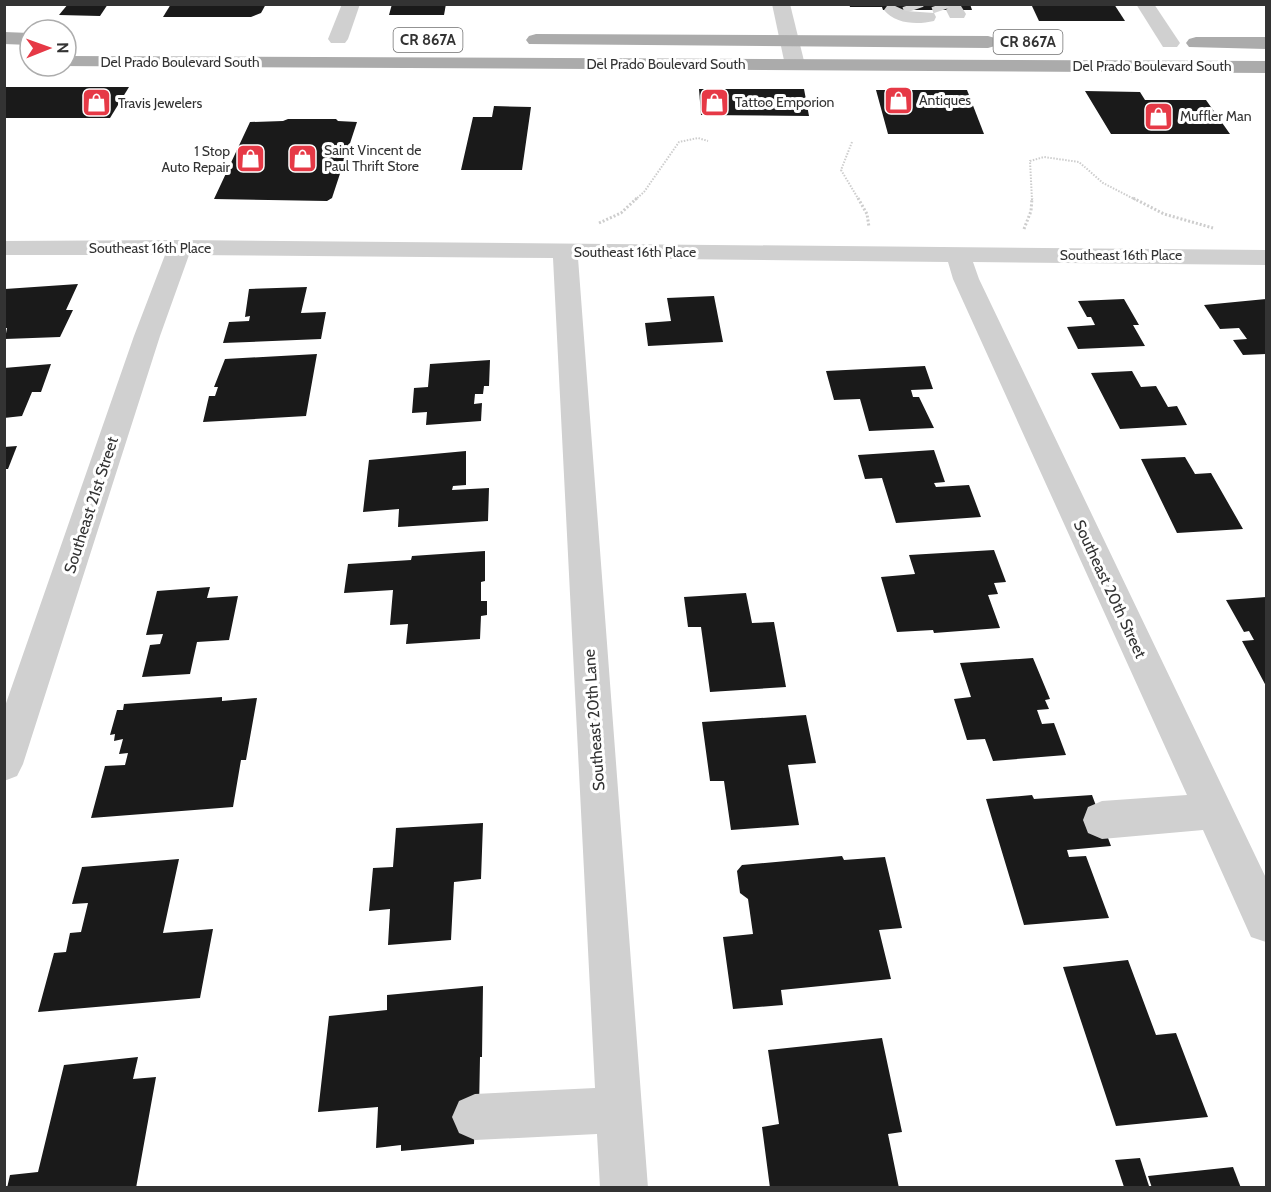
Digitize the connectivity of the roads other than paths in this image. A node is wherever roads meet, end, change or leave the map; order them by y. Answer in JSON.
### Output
{"nodes":[{"id":1,"x":351,"y":4,"type":"edge"},
{"id":2,"x":781,"y":4,"type":"edge"},
{"id":3,"x":1145,"y":4,"type":"edge"},
{"id":4,"x":893,"y":10,"type":"dead end"},
{"id":5,"x":936,"y":13,"type":"dead end"},
{"id":6,"x":314,"y":39,"type":"dead end"},
{"id":7,"x":338,"y":39,"type":"junction"},
{"id":8,"x":360,"y":39,"type":"dead end"},
{"id":9,"x":516,"y":40,"type":"dead end"},
{"id":10,"x":790,"y":42,"type":"junction"},
{"id":11,"x":1005,"y":42,"type":"dead end"},
{"id":12,"x":1147,"y":43,"type":"dead end"},
{"id":13,"x":1170,"y":43,"type":"junction"},
{"id":14,"x":1266,"y":44,"type":"edge"},
{"id":15,"x":78,"y":62,"type":"edge"},
{"id":16,"x":86,"y":62,"type":"junction"},
{"id":17,"x":795,"y":65,"type":"junction"},
{"id":18,"x":1266,"y":67,"type":"edge"},
{"id":19,"x":180,"y":247,"type":"junction"},
{"id":20,"x":4,"y":248,"type":"edge"},
{"id":21,"x":572,"y":252,"type":"junction"},
{"id":22,"x":971,"y":254,"type":"junction"},
{"id":23,"x":1266,"y":256,"type":"edge"},
{"id":24,"x":4,"y":764,"type":"edge"},
{"id":25,"x":1215,"y":811,"type":"junction"},
{"id":26,"x":1101,"y":820,"type":"dead end"},
{"id":27,"x":1266,"y":922,"type":"edge"},
{"id":28,"x":619,"y":1110,"type":"junction"},
{"id":29,"x":475,"y":1117,"type":"dead end"},
{"id":30,"x":624,"y":1188,"type":"edge"}],
"edges":[{"from":1,"to":7,"type":"street"},
{"from":2,"to":10,"type":"street"},
{"from":3,"to":13,"type":"street"},
{"from":4,"to":5,"type":"street"},
{"from":6,"to":7,"type":"main road"},
{"from":7,"to":8,"type":"main road"},
{"from":7,"to":16,"type":"main road"},
{"from":9,"to":10,"type":"main road","name":"Del Prado Boulevard South","number":"CR 867A"},
{"from":10,"to":11,"type":"main road","name":"Del Prado Boulevard South","number":"CR 867A"},
{"from":10,"to":17,"type":"street"},
{"from":12,"to":13,"type":"main road","name":"Del Prado Boulevard South"},
{"from":13,"to":14,"type":"main road","name":"Del Prado Boulevard South"},
{"from":15,"to":16,"type":"main road","name":"Del Prado Boulevard South","number":"CR 867A"},
{"from":16,"to":17,"type":"main road","name":"Del Prado Boulevard South","number":"CR 867A"},
{"from":17,"to":18,"type":"main road","name":"Del Prado Boulevard South","number":"CR 867A"},
{"from":19,"to":20,"type":"street","name":"Southeast 16th Place"},
{"from":19,"to":21,"type":"street","name":"Southeast 16th Place"},
{"from":19,"to":24,"type":"street","name":"Southeast 21st Street"},
{"from":21,"to":22,"type":"street","name":"Southeast 16th Place"},
{"from":21,"to":28,"type":"street","name":"Southeast 20th Lane"},
{"from":22,"to":23,"type":"street","name":"Southeast 16th Place"},
{"from":22,"to":25,"type":"street","name":"Southeast 20th Street"},
{"from":25,"to":26,"type":"street"},
{"from":25,"to":27,"type":"street","name":"Southeast 20th Street"},
{"from":28,"to":29,"type":"street"},
{"from":28,"to":30,"type":"street","name":"Southeast 20th Lane"}]}
